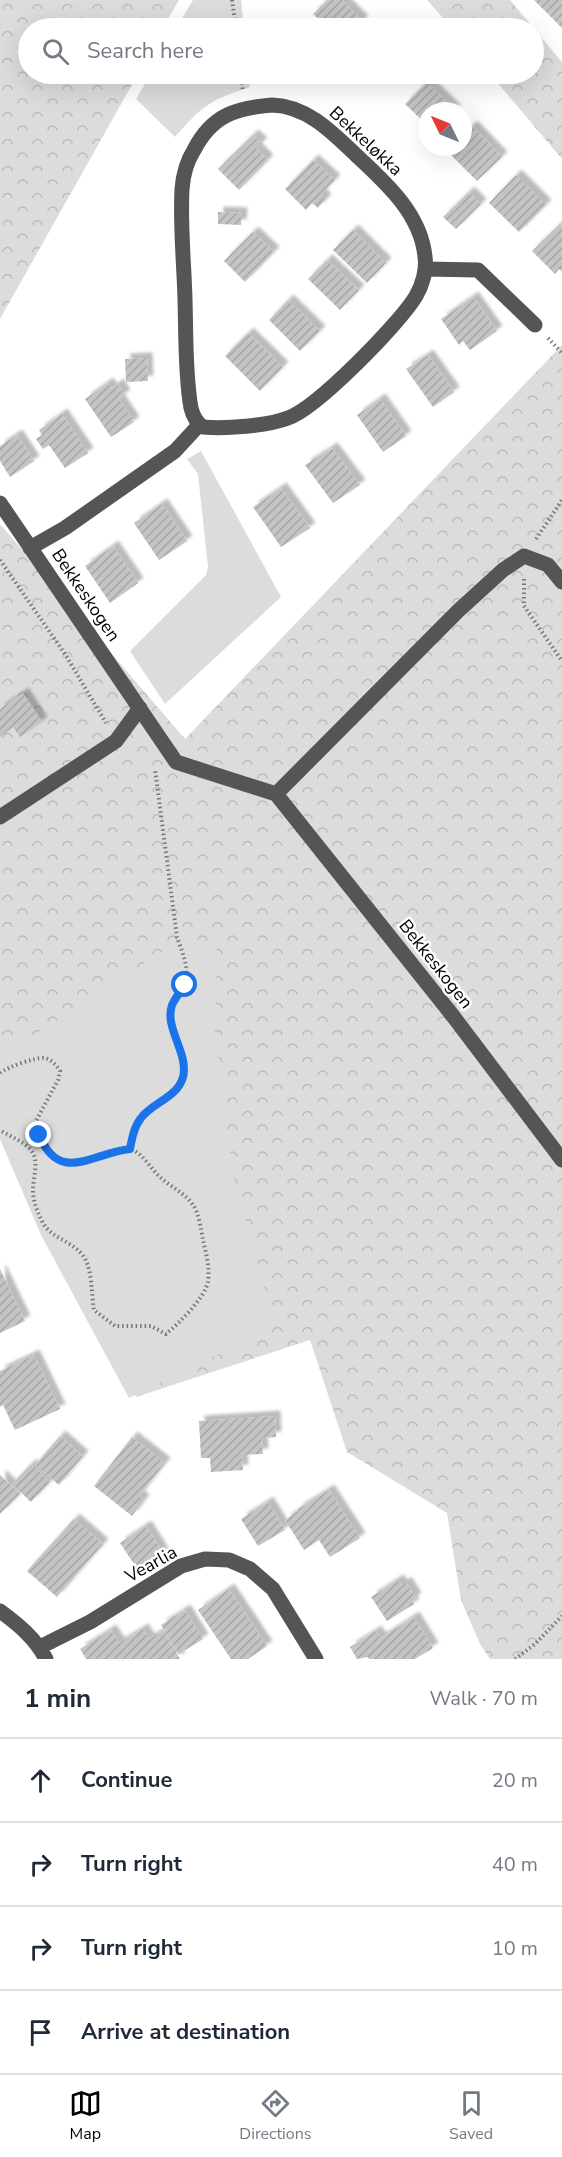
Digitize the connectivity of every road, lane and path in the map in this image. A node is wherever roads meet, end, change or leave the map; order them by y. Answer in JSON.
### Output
{"nodes":[{"id":1,"x":232,"y":0,"type":"edge"},
{"id":2,"x":235,"y":18,"type":"edge"},
{"id":3,"x":425,"y":268,"type":"junction"},
{"id":4,"x":535,"y":325,"type":"dead end"},
{"id":5,"x":199,"y":425,"type":"junction"},
{"id":6,"x":0,"y":503,"type":"edge"},
{"id":7,"x":30,"y":548,"type":"junction"},
{"id":8,"x":0,"y":560,"type":"edge"},
{"id":9,"x":562,"y":582,"type":"edge"},
{"id":10,"x":140,"y":708,"type":"junction"},
{"id":11,"x":116,"y":741,"type":"junction"},
{"id":12,"x":172,"y":756,"type":"junction"},
{"id":13,"x":276,"y":794,"type":"junction"},
{"id":14,"x":0,"y":817,"type":"edge"},
{"id":15,"x":0,"y":1073,"type":"edge"},
{"id":16,"x":0,"y":1130,"type":"edge"},
{"id":17,"x":130,"y":1149,"type":"junction"},
{"id":18,"x":562,"y":1160,"type":"edge"},
{"id":19,"x":0,"y":1611,"type":"edge"},
{"id":20,"x":562,"y":1616,"type":"edge"},
{"id":21,"x":43,"y":1653,"type":"edge"},
{"id":22,"x":316,"y":1659,"type":"edge"},
{"id":23,"x":515,"y":1659,"type":"edge"}],
"edges":[{"from":1,"to":2,"type":"path"},
{"from":3,"to":4,"type":"street"},
{"from":3,"to":5,"type":"street","name":"Bekkeløkka"},
{"from":3,"to":5,"type":"street","name":"Bekkeløkka"},
{"from":5,"to":7,"type":"street"},
{"from":6,"to":7,"type":"street","name":"Bekkeskogen"},
{"from":7,"to":10,"type":"street","name":"Bekkeskogen"},
{"from":8,"to":11,"type":"path"},
{"from":9,"to":13,"type":"street"},
{"from":10,"to":11,"type":"street"},
{"from":10,"to":12,"type":"street","name":"Bekkeskogen"},
{"from":11,"to":14,"type":"street"},
{"from":12,"to":13,"type":"street","name":"Bekkeskogen"},
{"from":12,"to":17,"type":"path"},
{"from":13,"to":18,"type":"street","name":"Bekkeskogen"},
{"from":15,"to":17,"type":"path"},
{"from":16,"to":17,"type":"path"},
{"from":19,"to":21,"type":"street","name":"Vearlia"},
{"from":20,"to":23,"type":"path"},
{"from":21,"to":22,"type":"street","name":"Vearlia"}]}
